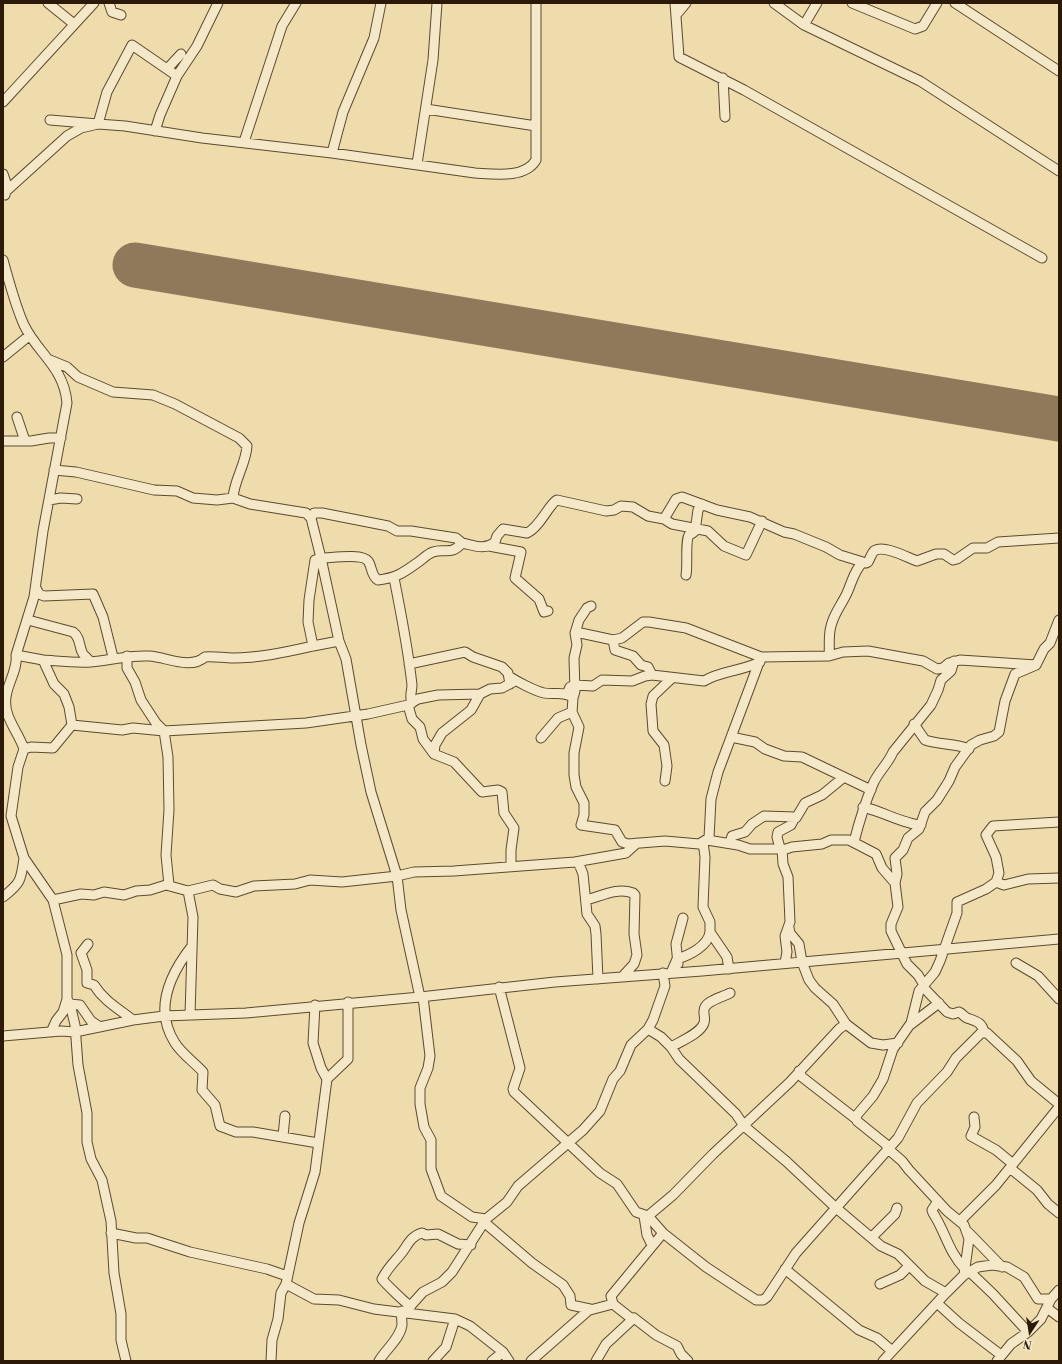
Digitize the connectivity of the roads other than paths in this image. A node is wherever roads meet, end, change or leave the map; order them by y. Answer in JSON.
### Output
{"nodes":[{"id":1,"x":48,"y":3,"type":"edge"},
{"id":2,"x":94,"y":3,"type":"edge"},
{"id":3,"x":109,"y":3,"type":"edge"},
{"id":4,"x":218,"y":3,"type":"edge"},
{"id":5,"x":296,"y":3,"type":"edge"},
{"id":6,"x":381,"y":3,"type":"edge"},
{"id":7,"x":437,"y":3,"type":"edge"},
{"id":8,"x":536,"y":3,"type":"edge"},
{"id":9,"x":675,"y":3,"type":"edge"},
{"id":10,"x":686,"y":3,"type":"edge"},
{"id":11,"x":774,"y":3,"type":"edge"},
{"id":12,"x":817,"y":3,"type":"edge"},
{"id":13,"x":852,"y":3,"type":"edge"},
{"id":14,"x":937,"y":3,"type":"edge"},
{"id":15,"x":955,"y":3,"type":"edge"},
{"id":16,"x":121,"y":15,"type":"dead end"},
{"id":17,"x":676,"y":15,"type":"junction"},
{"id":18,"x":74,"y":24,"type":"junction"},
{"id":19,"x":804,"y":24,"type":"junction"},
{"id":20,"x":180,"y":54,"type":"dead end"},
{"id":21,"x":168,"y":68,"type":"junction"},
{"id":22,"x":1059,"y":71,"type":"edge"},
{"id":23,"x":178,"y":76,"type":"junction"},
{"id":24,"x":723,"y":78,"type":"junction"},
{"id":25,"x":3,"y":102,"type":"edge"},
{"id":26,"x":426,"y":109,"type":"junction"},
{"id":27,"x":725,"y":117,"type":"dead end"},
{"id":28,"x":50,"y":120,"type":"dead end"},
{"id":29,"x":98,"y":124,"type":"junction"},
{"id":30,"x":536,"y":126,"type":"junction"},
{"id":31,"x":155,"y":131,"type":"junction"},
{"id":32,"x":244,"y":142,"type":"junction"},
{"id":33,"x":332,"y":152,"type":"junction"},
{"id":34,"x":417,"y":164,"type":"junction"},
{"id":35,"x":1059,"y":171,"type":"edge"},
{"id":36,"x":3,"y":174,"type":"edge"},
{"id":37,"x":4,"y":195,"type":"edge"},
{"id":38,"x":1042,"y":258,"type":"dead end"},
{"id":39,"x":3,"y":260,"type":"edge"},
{"id":40,"x":30,"y":335,"type":"junction"},
{"id":41,"x":3,"y":357,"type":"edge"},
{"id":42,"x":50,"y":360,"type":"junction"},
{"id":43,"x":17,"y":417,"type":"dead end"},
{"id":44,"x":61,"y":438,"type":"junction"},
{"id":45,"x":3,"y":441,"type":"edge"},
{"id":46,"x":25,"y":441,"type":"junction"},
{"id":47,"x":54,"y":470,"type":"junction"},
{"id":48,"x":233,"y":498,"type":"junction"},
{"id":49,"x":77,"y":499,"type":"dead end"},
{"id":50,"x":49,"y":500,"type":"junction"},
{"id":51,"x":702,"y":504,"type":"junction"},
{"id":52,"x":310,"y":515,"type":"junction"},
{"id":53,"x":664,"y":519,"type":"junction"},
{"id":54,"x":762,"y":521,"type":"junction"},
{"id":55,"x":695,"y":527,"type":"junction"},
{"id":56,"x":1059,"y":538,"type":"edge"},
{"id":57,"x":462,"y":543,"type":"junction"},
{"id":58,"x":489,"y":546,"type":"junction"},
{"id":59,"x":321,"y":558,"type":"junction"},
{"id":60,"x":862,"y":562,"type":"junction"},
{"id":61,"x":686,"y":575,"type":"dead end"},
{"id":62,"x":394,"y":578,"type":"junction"},
{"id":63,"x":36,"y":588,"type":"junction"},
{"id":64,"x":591,"y":606,"type":"dead end"},
{"id":65,"x":548,"y":611,"type":"dead end"},
{"id":66,"x":28,"y":620,"type":"junction"},
{"id":67,"x":1059,"y":620,"type":"edge"},
{"id":68,"x":578,"y":635,"type":"junction"},
{"id":69,"x":613,"y":640,"type":"junction"},
{"id":70,"x":339,"y":641,"type":"junction"},
{"id":71,"x":1055,"y":644,"type":"edge"},
{"id":72,"x":313,"y":646,"type":"junction"},
{"id":73,"x":829,"y":652,"type":"junction"},
{"id":74,"x":16,"y":654,"type":"junction"},
{"id":75,"x":122,"y":658,"type":"junction"},
{"id":76,"x":761,"y":659,"type":"junction"},
{"id":77,"x":43,"y":660,"type":"junction"},
{"id":78,"x":954,"y":661,"type":"junction"},
{"id":79,"x":90,"y":662,"type":"junction"},
{"id":80,"x":409,"y":664,"type":"junction"},
{"id":81,"x":1036,"y":665,"type":"junction"},
{"id":82,"x":652,"y":675,"type":"junction"},
{"id":83,"x":672,"y":678,"type":"junction"},
{"id":84,"x":511,"y":680,"type":"junction"},
{"id":85,"x":575,"y":685,"type":"junction"},
{"id":86,"x":480,"y":694,"type":"junction"},
{"id":87,"x":570,"y":696,"type":"junction"},
{"id":88,"x":410,"y":704,"type":"junction"},
{"id":89,"x":572,"y":712,"type":"junction"},
{"id":90,"x":356,"y":716,"type":"junction"},
{"id":91,"x":914,"y":724,"type":"junction"},
{"id":92,"x":72,"y":725,"type":"junction"},
{"id":93,"x":164,"y":731,"type":"junction"},
{"id":94,"x":730,"y":737,"type":"junction"},
{"id":95,"x":541,"y":738,"type":"dead end"},
{"id":96,"x":24,"y":749,"type":"junction"},
{"id":97,"x":969,"y":749,"type":"junction"},
{"id":98,"x":434,"y":754,"type":"junction"},
{"id":99,"x":827,"y":769,"type":"junction"},
{"id":100,"x":844,"y":777,"type":"junction"},
{"id":101,"x":665,"y":781,"type":"dead end"},
{"id":102,"x":826,"y":790,"type":"junction"},
{"id":103,"x":871,"y":790,"type":"junction"},
{"id":104,"x":13,"y":802,"type":"junction"},
{"id":105,"x":863,"y":807,"type":"junction"},
{"id":106,"x":3,"y":812,"type":"edge"},
{"id":107,"x":772,"y":816,"type":"junction"},
{"id":108,"x":796,"y":818,"type":"junction"},
{"id":109,"x":1059,"y":822,"type":"edge"},
{"id":110,"x":920,"y":825,"type":"junction"},
{"id":111,"x":778,"y":832,"type":"junction"},
{"id":112,"x":705,"y":841,"type":"junction"},
{"id":113,"x":854,"y":842,"type":"junction"},
{"id":114,"x":637,"y":843,"type":"junction"},
{"id":115,"x":730,"y":843,"type":"junction"},
{"id":116,"x":782,"y":849,"type":"junction"},
{"id":117,"x":24,"y":858,"type":"junction"},
{"id":118,"x":575,"y":862,"type":"junction"},
{"id":119,"x":511,"y":866,"type":"junction"},
{"id":120,"x":397,"y":876,"type":"junction"},
{"id":121,"x":1059,"y":878,"type":"edge"},
{"id":122,"x":996,"y":882,"type":"junction"},
{"id":123,"x":895,"y":883,"type":"junction"},
{"id":124,"x":169,"y":885,"type":"junction"},
{"id":125,"x":188,"y":891,"type":"junction"},
{"id":126,"x":3,"y":897,"type":"edge"},
{"id":127,"x":53,"y":900,"type":"junction"},
{"id":128,"x":586,"y":900,"type":"junction"},
{"id":129,"x":684,"y":918,"type":"dead end"},
{"id":130,"x":789,"y":928,"type":"junction"},
{"id":131,"x":710,"y":932,"type":"junction"},
{"id":132,"x":1059,"y":939,"type":"edge"},
{"id":133,"x":88,"y":944,"type":"dead end"},
{"id":134,"x":192,"y":946,"type":"junction"},
{"id":135,"x":943,"y":949,"type":"junction"},
{"id":136,"x":901,"y":953,"type":"junction"},
{"id":137,"x":677,"y":959,"type":"junction"},
{"id":138,"x":802,"y":962,"type":"junction"},
{"id":139,"x":786,"y":963,"type":"junction"},
{"id":140,"x":1016,"y":963,"type":"dead end"},
{"id":141,"x":729,"y":969,"type":"junction"},
{"id":142,"x":682,"y":972,"type":"junction"},
{"id":143,"x":667,"y":973,"type":"junction"},
{"id":144,"x":622,"y":977,"type":"junction"},
{"id":145,"x":598,"y":979,"type":"junction"},
{"id":146,"x":923,"y":986,"type":"junction"},
{"id":147,"x":499,"y":987,"type":"junction"},
{"id":148,"x":730,"y":993,"type":"dead end"},
{"id":149,"x":421,"y":997,"type":"junction"},
{"id":150,"x":1059,"y":999,"type":"edge"},
{"id":151,"x":69,"y":1002,"type":"junction"},
{"id":152,"x":348,"y":1002,"type":"junction"},
{"id":153,"x":939,"y":1002,"type":"junction"},
{"id":154,"x":316,"y":1005,"type":"junction"},
{"id":155,"x":190,"y":1015,"type":"junction"},
{"id":156,"x":164,"y":1016,"type":"junction"},
{"id":157,"x":133,"y":1020,"type":"junction"},
{"id":158,"x":846,"y":1024,"type":"junction"},
{"id":159,"x":909,"y":1026,"type":"junction"},
{"id":160,"x":100,"y":1027,"type":"junction"},
{"id":161,"x":648,"y":1029,"type":"junction"},
{"id":162,"x":51,"y":1032,"type":"junction"},
{"id":163,"x":75,"y":1032,"type":"junction"},
{"id":164,"x":984,"y":1032,"type":"junction"},
{"id":165,"x":3,"y":1036,"type":"edge"},
{"id":166,"x":898,"y":1043,"type":"junction"},
{"id":167,"x":671,"y":1047,"type":"junction"},
{"id":168,"x":798,"y":1076,"type":"junction"},
{"id":169,"x":327,"y":1079,"type":"junction"},
{"id":170,"x":1057,"y":1107,"type":"edge"},
{"id":171,"x":736,"y":1114,"type":"junction"},
{"id":172,"x":756,"y":1114,"type":"junction"},
{"id":173,"x":285,"y":1116,"type":"dead end"},
{"id":174,"x":974,"y":1117,"type":"dead end"},
{"id":175,"x":856,"y":1118,"type":"junction"},
{"id":176,"x":744,"y":1126,"type":"junction"},
{"id":177,"x":283,"y":1136,"type":"junction"},
{"id":178,"x":318,"y":1143,"type":"junction"},
{"id":179,"x":569,"y":1143,"type":"junction"},
{"id":180,"x":889,"y":1147,"type":"junction"},
{"id":181,"x":1012,"y":1166,"type":"junction"},
{"id":182,"x":938,"y":1202,"type":"junction"},
{"id":183,"x":835,"y":1207,"type":"junction"},
{"id":184,"x":897,"y":1208,"type":"dead end"},
{"id":185,"x":1059,"y":1213,"type":"edge"},
{"id":186,"x":646,"y":1216,"type":"junction"},
{"id":187,"x":960,"y":1221,"type":"junction"},
{"id":188,"x":483,"y":1223,"type":"junction"},
{"id":189,"x":968,"y":1232,"type":"junction"},
{"id":190,"x":111,"y":1233,"type":"junction"},
{"id":191,"x":663,"y":1233,"type":"junction"},
{"id":192,"x":872,"y":1237,"type":"junction"},
{"id":193,"x":471,"y":1245,"type":"junction"},
{"id":194,"x":652,"y":1245,"type":"junction"},
{"id":195,"x":909,"y":1266,"type":"junction"},
{"id":196,"x":1002,"y":1267,"type":"junction"},
{"id":197,"x":785,"y":1268,"type":"junction"},
{"id":198,"x":966,"y":1272,"type":"junction"},
{"id":199,"x":286,"y":1280,"type":"junction"},
{"id":200,"x":880,"y":1284,"type":"dead end"},
{"id":201,"x":1059,"y":1290,"type":"edge"},
{"id":202,"x":946,"y":1293,"type":"junction"},
{"id":203,"x":1051,"y":1299,"type":"junction"},
{"id":204,"x":937,"y":1303,"type":"junction"},
{"id":205,"x":613,"y":1304,"type":"junction"},
{"id":206,"x":1046,"y":1308,"type":"junction"},
{"id":207,"x":406,"y":1310,"type":"junction"},
{"id":208,"x":590,"y":1310,"type":"junction"},
{"id":209,"x":1059,"y":1317,"type":"edge"},
{"id":210,"x":455,"y":1319,"type":"junction"},
{"id":211,"x":632,"y":1319,"type":"junction"},
{"id":212,"x":1028,"y":1332,"type":"junction"},
{"id":213,"x":892,"y":1351,"type":"junction"},
{"id":214,"x":503,"y":1352,"type":"junction"},
{"id":215,"x":999,"y":1358,"type":"edge"},
{"id":216,"x":126,"y":1361,"type":"edge"},
{"id":217,"x":271,"y":1361,"type":"edge"},
{"id":218,"x":379,"y":1361,"type":"edge"},
{"id":219,"x":433,"y":1361,"type":"edge"},
{"id":220,"x":492,"y":1361,"type":"edge"},
{"id":221,"x":509,"y":1361,"type":"edge"},
{"id":222,"x":531,"y":1361,"type":"edge"},
{"id":223,"x":596,"y":1361,"type":"edge"},
{"id":224,"x":688,"y":1361,"type":"edge"},
{"id":225,"x":883,"y":1361,"type":"edge"}],
"edges":[{"from":1,"to":18,"type":"street"},
{"from":2,"to":18,"type":"street"},
{"from":3,"to":16,"type":"street"},
{"from":4,"to":23,"type":"street"},
{"from":5,"to":32,"type":"street"},
{"from":6,"to":33,"type":"street"},
{"from":7,"to":26,"type":"street"},
{"from":8,"to":30,"type":"street"},
{"from":9,"to":17,"type":"street"},
{"from":10,"to":17,"type":"street"},
{"from":11,"to":19,"type":"street"},
{"from":12,"to":19,"type":"street"},
{"from":13,"to":14,"type":"street"},
{"from":15,"to":22,"type":"street"},
{"from":17,"to":24,"type":"street"},
{"from":18,"to":25,"type":"street"},
{"from":19,"to":35,"type":"street"},
{"from":20,"to":21,"type":"street"},
{"from":21,"to":23,"type":"street"},
{"from":21,"to":29,"type":"street"},
{"from":23,"to":31,"type":"street"},
{"from":24,"to":27,"type":"street"},
{"from":24,"to":38,"type":"street"},
{"from":26,"to":30,"type":"street"},
{"from":26,"to":34,"type":"street"},
{"from":28,"to":29,"type":"street"},
{"from":29,"to":31,"type":"street"},
{"from":29,"to":37,"type":"street"},
{"from":30,"to":34,"type":"street"},
{"from":31,"to":32,"type":"street"},
{"from":32,"to":33,"type":"street"},
{"from":33,"to":34,"type":"street"},
{"from":36,"to":37,"type":"street"},
{"from":39,"to":40,"type":"street"},
{"from":40,"to":41,"type":"street"},
{"from":40,"to":42,"type":"street"},
{"from":42,"to":44,"type":"street"},
{"from":42,"to":48,"type":"street"},
{"from":43,"to":46,"type":"street"},
{"from":44,"to":46,"type":"street"},
{"from":44,"to":47,"type":"street"},
{"from":45,"to":46,"type":"street"},
{"from":47,"to":48,"type":"street"},
{"from":47,"to":50,"type":"street"},
{"from":48,"to":52,"type":"street"},
{"from":49,"to":50,"type":"street"},
{"from":50,"to":63,"type":"street"},
{"from":51,"to":53,"type":"street"},
{"from":51,"to":54,"type":"street"},
{"from":51,"to":55,"type":"street"},
{"from":52,"to":57,"type":"street"},
{"from":52,"to":59,"type":"street"},
{"from":53,"to":55,"type":"street"},
{"from":53,"to":58,"type":"street"},
{"from":54,"to":55,"type":"street"},
{"from":54,"to":60,"type":"street"},
{"from":55,"to":61,"type":"street"},
{"from":56,"to":60,"type":"street"},
{"from":57,"to":58,"type":"street"},
{"from":57,"to":62,"type":"street"},
{"from":58,"to":65,"type":"street"},
{"from":59,"to":62,"type":"street"},
{"from":59,"to":70,"type":"street"},
{"from":59,"to":72,"type":"street"},
{"from":60,"to":73,"type":"street"},
{"from":62,"to":80,"type":"street"},
{"from":63,"to":66,"type":"street"},
{"from":63,"to":75,"type":"street"},
{"from":64,"to":68,"type":"street"},
{"from":66,"to":74,"type":"street"},
{"from":66,"to":79,"type":"street"},
{"from":67,"to":71,"type":"street"},
{"from":68,"to":69,"type":"street"},
{"from":68,"to":85,"type":"street"},
{"from":69,"to":76,"type":"street"},
{"from":69,"to":82,"type":"street"},
{"from":70,"to":72,"type":"street"},
{"from":70,"to":90,"type":"street"},
{"from":71,"to":81,"type":"street"},
{"from":72,"to":75,"type":"street"},
{"from":73,"to":76,"type":"street"},
{"from":73,"to":78,"type":"street"},
{"from":74,"to":77,"type":"street"},
{"from":74,"to":96,"type":"street"},
{"from":75,"to":79,"type":"street"},
{"from":75,"to":93,"type":"street"},
{"from":76,"to":83,"type":"street"},
{"from":76,"to":94,"type":"street"},
{"from":77,"to":79,"type":"street"},
{"from":77,"to":92,"type":"street"},
{"from":78,"to":81,"type":"street"},
{"from":78,"to":91,"type":"street"},
{"from":80,"to":84,"type":"street"},
{"from":80,"to":88,"type":"street"},
{"from":81,"to":97,"type":"street"},
{"from":82,"to":83,"type":"street"},
{"from":82,"to":85,"type":"street"},
{"from":83,"to":101,"type":"street"},
{"from":84,"to":86,"type":"street"},
{"from":84,"to":87,"type":"street"},
{"from":85,"to":87,"type":"street"},
{"from":86,"to":88,"type":"street"},
{"from":86,"to":98,"type":"street"},
{"from":87,"to":89,"type":"street"},
{"from":88,"to":90,"type":"street"},
{"from":88,"to":98,"type":"street"},
{"from":89,"to":95,"type":"street"},
{"from":89,"to":114,"type":"street"},
{"from":90,"to":93,"type":"street"},
{"from":90,"to":120,"type":"street"},
{"from":91,"to":97,"type":"street"},
{"from":91,"to":103,"type":"street"},
{"from":92,"to":93,"type":"street"},
{"from":92,"to":96,"type":"street"},
{"from":93,"to":124,"type":"street"},
{"from":94,"to":99,"type":"street"},
{"from":94,"to":112,"type":"street"},
{"from":96,"to":104,"type":"street"},
{"from":97,"to":110,"type":"street"},
{"from":98,"to":119,"type":"street"},
{"from":99,"to":100,"type":"street"},
{"from":99,"to":102,"type":"street"},
{"from":100,"to":102,"type":"street"},
{"from":100,"to":103,"type":"street"},
{"from":102,"to":108,"type":"street"},
{"from":103,"to":105,"type":"street"},
{"from":104,"to":106,"type":"street"},
{"from":104,"to":117,"type":"street"},
{"from":105,"to":110,"type":"street"},
{"from":105,"to":113,"type":"street"},
{"from":107,"to":108,"type":"street"},
{"from":107,"to":111,"type":"street"},
{"from":107,"to":115,"type":"street"},
{"from":108,"to":111,"type":"street"},
{"from":109,"to":122,"type":"street"},
{"from":110,"to":123,"type":"street"},
{"from":111,"to":116,"type":"street"},
{"from":112,"to":114,"type":"street"},
{"from":112,"to":115,"type":"street"},
{"from":112,"to":131,"type":"street"},
{"from":113,"to":116,"type":"street"},
{"from":113,"to":123,"type":"street"},
{"from":114,"to":118,"type":"street"},
{"from":115,"to":116,"type":"street"},
{"from":116,"to":130,"type":"street"},
{"from":117,"to":126,"type":"street"},
{"from":117,"to":127,"type":"street"},
{"from":118,"to":119,"type":"street"},
{"from":118,"to":128,"type":"street"},
{"from":119,"to":120,"type":"street"},
{"from":120,"to":125,"type":"street"},
{"from":120,"to":149,"type":"street"},
{"from":121,"to":122,"type":"street"},
{"from":122,"to":135,"type":"street"},
{"from":123,"to":136,"type":"street"},
{"from":124,"to":125,"type":"street"},
{"from":124,"to":127,"type":"street"},
{"from":125,"to":134,"type":"street"},
{"from":127,"to":151,"type":"street"},
{"from":128,"to":144,"type":"street"},
{"from":128,"to":145,"type":"street"},
{"from":129,"to":137,"type":"street"},
{"from":130,"to":138,"type":"street"},
{"from":130,"to":139,"type":"street"},
{"from":131,"to":137,"type":"street"},
{"from":131,"to":141,"type":"street"},
{"from":132,"to":135,"type":"street"},
{"from":133,"to":157,"type":"street"},
{"from":134,"to":155,"type":"street"},
{"from":134,"to":156,"type":"street"},
{"from":135,"to":136,"type":"street"},
{"from":135,"to":146,"type":"street"},
{"from":136,"to":138,"type":"street"},
{"from":136,"to":146,"type":"street"},
{"from":137,"to":142,"type":"street"},
{"from":137,"to":143,"type":"street"},
{"from":138,"to":139,"type":"street"},
{"from":138,"to":158,"type":"street"},
{"from":139,"to":141,"type":"street"},
{"from":140,"to":150,"type":"street"},
{"from":141,"to":142,"type":"street"},
{"from":142,"to":143,"type":"street"},
{"from":143,"to":144,"type":"street"},
{"from":143,"to":161,"type":"street"},
{"from":144,"to":145,"type":"street"},
{"from":145,"to":147,"type":"street"},
{"from":146,"to":153,"type":"street"},
{"from":146,"to":159,"type":"street"},
{"from":147,"to":149,"type":"street"},
{"from":147,"to":179,"type":"street"},
{"from":148,"to":167,"type":"street"},
{"from":149,"to":152,"type":"street"},
{"from":149,"to":188,"type":"street"},
{"from":151,"to":160,"type":"street"},
{"from":151,"to":162,"type":"street"},
{"from":151,"to":163,"type":"street"},
{"from":152,"to":154,"type":"street"},
{"from":152,"to":169,"type":"street"},
{"from":153,"to":159,"type":"street"},
{"from":153,"to":164,"type":"street"},
{"from":154,"to":155,"type":"street"},
{"from":154,"to":169,"type":"street"},
{"from":155,"to":156,"type":"street"},
{"from":156,"to":157,"type":"street"},
{"from":156,"to":177,"type":"street"},
{"from":157,"to":160,"type":"street"},
{"from":158,"to":166,"type":"street"},
{"from":158,"to":168,"type":"street"},
{"from":159,"to":166,"type":"street"},
{"from":160,"to":163,"type":"street"},
{"from":161,"to":167,"type":"street"},
{"from":161,"to":179,"type":"street"},
{"from":162,"to":163,"type":"street"},
{"from":162,"to":165,"type":"street"},
{"from":163,"to":190,"type":"street"},
{"from":164,"to":170,"type":"street"},
{"from":164,"to":180,"type":"street"},
{"from":166,"to":175,"type":"street"},
{"from":167,"to":171,"type":"street"},
{"from":168,"to":172,"type":"street"},
{"from":168,"to":175,"type":"street"},
{"from":169,"to":178,"type":"street"},
{"from":170,"to":181,"type":"street"},
{"from":171,"to":172,"type":"street"},
{"from":171,"to":176,"type":"street"},
{"from":172,"to":176,"type":"street"},
{"from":173,"to":177,"type":"street"},
{"from":174,"to":181,"type":"street"},
{"from":175,"to":180,"type":"street"},
{"from":176,"to":183,"type":"street"},
{"from":176,"to":186,"type":"street"},
{"from":177,"to":178,"type":"street"},
{"from":178,"to":199,"type":"street"},
{"from":179,"to":186,"type":"street"},
{"from":179,"to":188,"type":"street"},
{"from":180,"to":182,"type":"street"},
{"from":180,"to":183,"type":"street"},
{"from":181,"to":185,"type":"street"},
{"from":181,"to":187,"type":"street"},
{"from":182,"to":187,"type":"street"},
{"from":182,"to":198,"type":"street"},
{"from":183,"to":192,"type":"street"},
{"from":183,"to":197,"type":"street"},
{"from":184,"to":192,"type":"street"},
{"from":186,"to":191,"type":"street"},
{"from":186,"to":194,"type":"street"},
{"from":187,"to":189,"type":"street"},
{"from":188,"to":193,"type":"street"},
{"from":188,"to":208,"type":"street"},
{"from":189,"to":196,"type":"street"},
{"from":189,"to":198,"type":"street"},
{"from":190,"to":199,"type":"street"},
{"from":190,"to":216,"type":"street"},
{"from":191,"to":194,"type":"street"},
{"from":191,"to":197,"type":"street"},
{"from":192,"to":195,"type":"street"},
{"from":193,"to":207,"type":"street"},
{"from":193,"to":207,"type":"street"},
{"from":194,"to":205,"type":"street"},
{"from":195,"to":200,"type":"street"},
{"from":195,"to":202,"type":"street"},
{"from":196,"to":198,"type":"street"},
{"from":196,"to":203,"type":"street"},
{"from":197,"to":213,"type":"street"},
{"from":198,"to":202,"type":"street"},
{"from":198,"to":212,"type":"street"},
{"from":199,"to":207,"type":"street"},
{"from":199,"to":217,"type":"street"},
{"from":201,"to":203,"type":"street"},
{"from":202,"to":204,"type":"street"},
{"from":203,"to":206,"type":"street"},
{"from":204,"to":213,"type":"street"},
{"from":204,"to":215,"type":"street"},
{"from":205,"to":208,"type":"street"},
{"from":205,"to":211,"type":"street"},
{"from":206,"to":209,"type":"street"},
{"from":206,"to":212,"type":"street"},
{"from":207,"to":210,"type":"street"},
{"from":207,"to":218,"type":"street"},
{"from":208,"to":222,"type":"street"},
{"from":210,"to":214,"type":"street"},
{"from":210,"to":219,"type":"street"},
{"from":211,"to":223,"type":"street"},
{"from":211,"to":224,"type":"street"},
{"from":212,"to":215,"type":"street"},
{"from":213,"to":225,"type":"street"},
{"from":214,"to":220,"type":"street"},
{"from":214,"to":221,"type":"street"}]}
